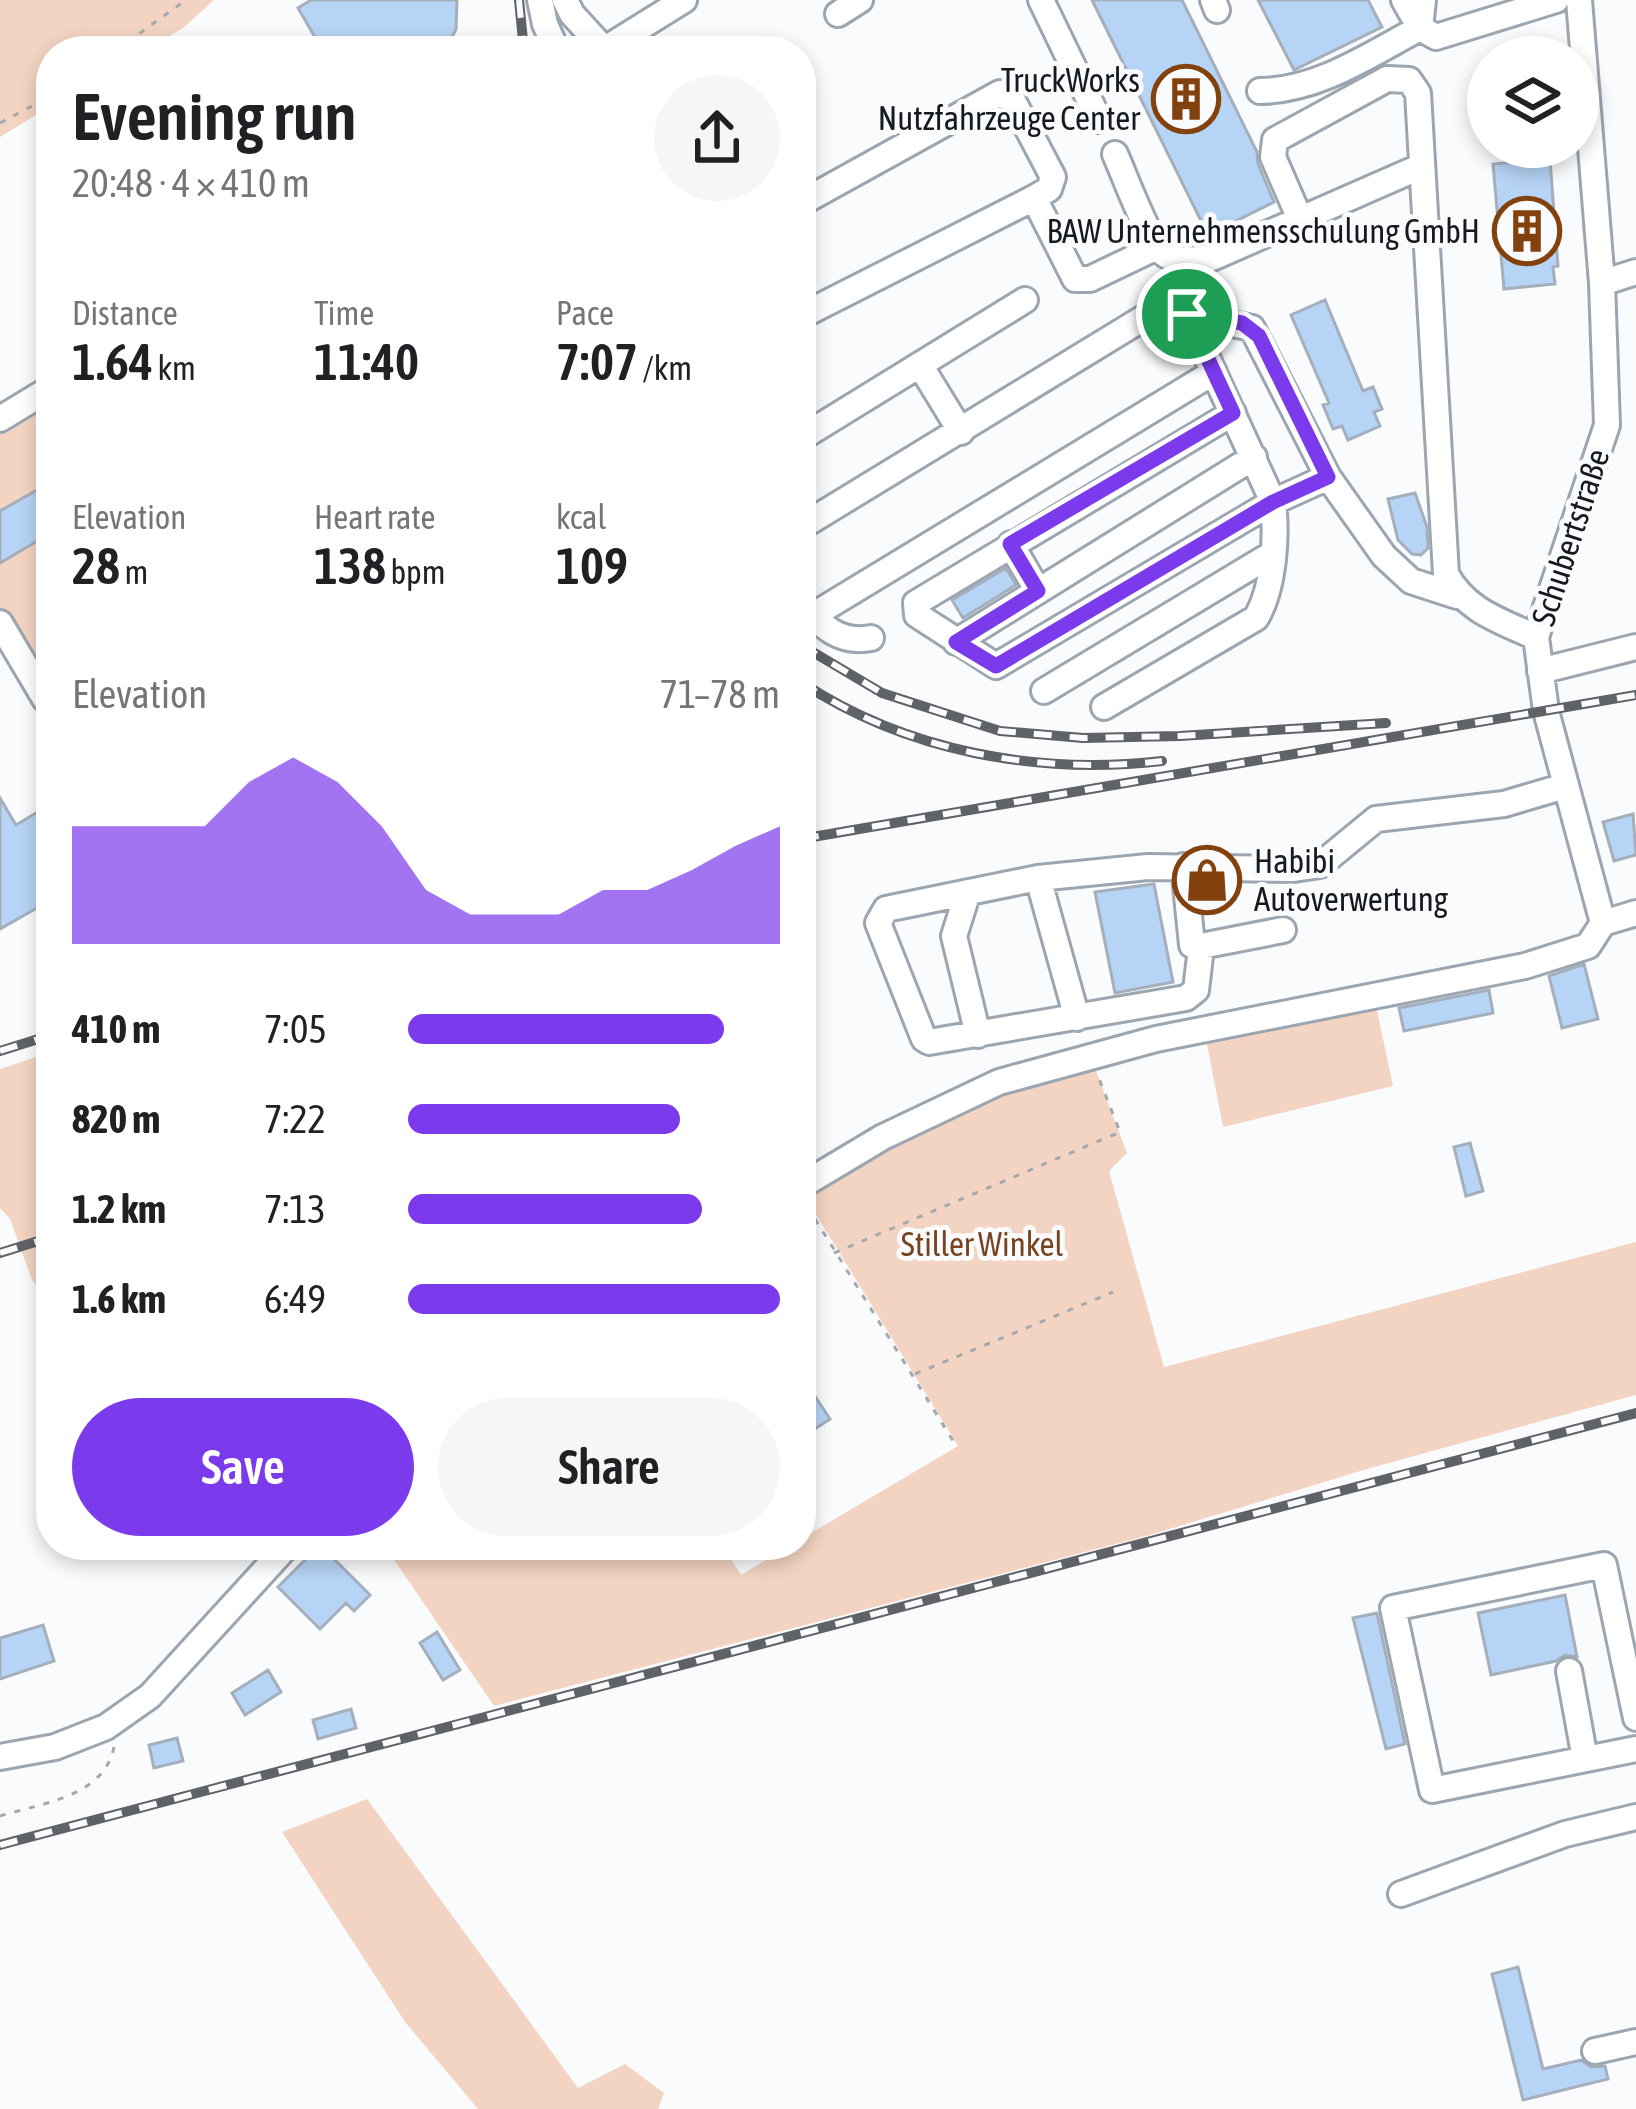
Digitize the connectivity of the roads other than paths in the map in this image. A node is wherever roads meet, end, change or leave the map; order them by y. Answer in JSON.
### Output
{"nodes":[{"id":1,"x":540,"y":0,"type":"edge"},
{"id":2,"x":565,"y":0,"type":"edge"},
{"id":3,"x":684,"y":0,"type":"edge"},
{"id":4,"x":860,"y":0,"type":"edge"},
{"id":5,"x":1041,"y":0,"type":"edge"},
{"id":6,"x":1404,"y":0,"type":"edge"},
{"id":7,"x":1423,"y":0,"type":"edge"},
{"id":8,"x":1556,"y":0,"type":"edge"},
{"id":9,"x":1579,"y":0,"type":"edge"},
{"id":10,"x":1527,"y":4,"type":"edge"},
{"id":11,"x":1486,"y":11,"type":"edge"},
{"id":12,"x":838,"y":14,"type":"dead end"},
{"id":13,"x":1420,"y":28,"type":"junction"},
{"id":14,"x":550,"y":36,"type":"edge"},
{"id":15,"x":591,"y":36,"type":"edge"},
{"id":16,"x":626,"y":36,"type":"edge"},
{"id":17,"x":1260,"y":91,"type":"dead end"},
{"id":18,"x":1099,"y":120,"type":"dead end"},
{"id":19,"x":1115,"y":154,"type":"dead end"},
{"id":20,"x":1422,"y":166,"type":"junction"},
{"id":21,"x":816,"y":195,"type":"edge"},
{"id":22,"x":1034,"y":198,"type":"junction"},
{"id":23,"x":1300,"y":220,"type":"junction"},
{"id":24,"x":1157,"y":247,"type":"junction"},
{"id":25,"x":1636,"y":272,"type":"edge"},
{"id":26,"x":1602,"y":283,"type":"junction"},
{"id":27,"x":1025,"y":300,"type":"dead end"},
{"id":28,"x":816,"y":308,"type":"edge"},
{"id":29,"x":1187,"y":314,"type":"junction"},
{"id":30,"x":920,"y":364,"type":"junction"},
{"id":31,"x":1214,"y":372,"type":"junction"},
{"id":32,"x":36,"y":397,"type":"edge"},
{"id":33,"x":1233,"y":413,"type":"junction"},
{"id":34,"x":0,"y":419,"type":"edge"},
{"id":35,"x":816,"y":429,"type":"edge"},
{"id":36,"x":962,"y":432,"type":"junction"},
{"id":37,"x":1254,"y":457,"type":"junction"},
{"id":38,"x":1328,"y":477,"type":"junction"},
{"id":39,"x":1273,"y":502,"type":"junction"},
{"id":40,"x":816,"y":518,"type":"edge"},
{"id":41,"x":1010,"y":544,"type":"junction"},
{"id":42,"x":1272,"y":554,"type":"junction"},
{"id":43,"x":1038,"y":591,"type":"junction"},
{"id":44,"x":1457,"y":596,"type":"junction"},
{"id":45,"x":816,"y":605,"type":"edge"},
{"id":46,"x":816,"y":617,"type":"edge"},
{"id":47,"x":0,"y":623,"type":"edge"},
{"id":48,"x":1536,"y":637,"type":"junction"},
{"id":49,"x":871,"y":638,"type":"dead end"},
{"id":50,"x":956,"y":642,"type":"junction"},
{"id":51,"x":1636,"y":647,"type":"edge"},
{"id":52,"x":1540,"y":670,"type":"junction"},
{"id":53,"x":36,"y":685,"type":"edge"},
{"id":54,"x":1044,"y":691,"type":"dead end"},
{"id":55,"x":1104,"y":706,"type":"dead end"},
{"id":56,"x":1565,"y":786,"type":"junction"},
{"id":57,"x":1184,"y":866,"type":"junction"},
{"id":58,"x":1038,"y":878,"type":"junction"},
{"id":59,"x":968,"y":892,"type":"junction"},
{"id":60,"x":1636,"y":913,"type":"edge"},
{"id":61,"x":1603,"y":923,"type":"junction"},
{"id":62,"x":1283,"y":930,"type":"dead end"},
{"id":63,"x":1201,"y":948,"type":"junction"},
{"id":64,"x":1077,"y":1018,"type":"junction"},
{"id":65,"x":978,"y":1035,"type":"junction"},
{"id":66,"x":816,"y":1177,"type":"edge"},
{"id":67,"x":274,"y":1560,"type":"edge"},
{"id":68,"x":1569,"y":1671,"type":"dead end"},
{"id":69,"x":1636,"y":1718,"type":"edge"},
{"id":70,"x":1636,"y":1748,"type":"edge"},
{"id":71,"x":0,"y":1757,"type":"edge"},
{"id":72,"x":1585,"y":1759,"type":"junction"},
{"id":73,"x":1636,"y":1817,"type":"edge"},
{"id":74,"x":1401,"y":1894,"type":"dead end"},
{"id":75,"x":1636,"y":2042,"type":"edge"},
{"id":76,"x":1595,"y":2051,"type":"dead end"}],
"edges":[{"from":1,"to":14,"type":"street"},
{"from":2,"to":15,"type":"street"},
{"from":3,"to":16,"type":"street"},
{"from":4,"to":12,"type":"street"},
{"from":5,"to":18,"type":"street"},
{"from":6,"to":13,"type":"street"},
{"from":7,"to":13,"type":"street"},
{"from":8,"to":10,"type":"street"},
{"from":9,"to":26,"type":"street","name":"Schubertstraße"},
{"from":10,"to":11,"type":"street"},
{"from":11,"to":13,"type":"street"},
{"from":13,"to":17,"type":"street"},
{"from":19,"to":24,"type":"street"},
{"from":20,"to":23,"type":"street"},
{"from":20,"to":23,"type":"street"},
{"from":20,"to":44,"type":"street"},
{"from":21,"to":22,"type":"street"},
{"from":22,"to":24,"type":"street"},
{"from":22,"to":28,"type":"street"},
{"from":23,"to":24,"type":"street"},
{"from":25,"to":26,"type":"street"},
{"from":26,"to":48,"type":"street","name":"Schubertstraße"},
{"from":27,"to":30,"type":"street"},
{"from":29,"to":31,"type":"street"},
{"from":29,"to":36,"type":"street"},
{"from":29,"to":38,"type":"street"},
{"from":30,"to":35,"type":"street"},
{"from":30,"to":36,"type":"street"},
{"from":31,"to":33,"type":"street"},
{"from":31,"to":45,"type":"street"},
{"from":32,"to":34,"type":"street"},
{"from":33,"to":37,"type":"street"},
{"from":33,"to":41,"type":"street"},
{"from":36,"to":40,"type":"street"},
{"from":37,"to":39,"type":"street"},
{"from":37,"to":43,"type":"street"},
{"from":38,"to":39,"type":"street"},
{"from":38,"to":44,"type":"street"},
{"from":39,"to":42,"type":"street"},
{"from":39,"to":50,"type":"street"},
{"from":41,"to":43,"type":"street"},
{"from":41,"to":50,"type":"street"},
{"from":42,"to":54,"type":"street"},
{"from":42,"to":55,"type":"street"},
{"from":43,"to":50,"type":"street"},
{"from":44,"to":48,"type":"street"},
{"from":46,"to":49,"type":"street"},
{"from":47,"to":53,"type":"street"},
{"from":48,"to":52,"type":"street","name":"Schubertstraße"},
{"from":51,"to":52,"type":"street"},
{"from":52,"to":56,"type":"street","name":"Schubertstraße"},
{"from":56,"to":57,"type":"street"},
{"from":56,"to":61,"type":"street","name":"Schubertstraße"},
{"from":57,"to":58,"type":"street"},
{"from":57,"to":63,"type":"street"},
{"from":58,"to":59,"type":"street"},
{"from":58,"to":64,"type":"street"},
{"from":59,"to":65,"type":"street"},
{"from":59,"to":65,"type":"street"},
{"from":60,"to":61,"type":"street"},
{"from":61,"to":66,"type":"street"},
{"from":62,"to":63,"type":"street"},
{"from":63,"to":64,"type":"street"},
{"from":64,"to":65,"type":"street"},
{"from":67,"to":71,"type":"street"},
{"from":68,"to":72,"type":"street"},
{"from":69,"to":72,"type":"street"},
{"from":70,"to":72,"type":"street"},
{"from":73,"to":74,"type":"street"},
{"from":75,"to":76,"type":"street"}]}
